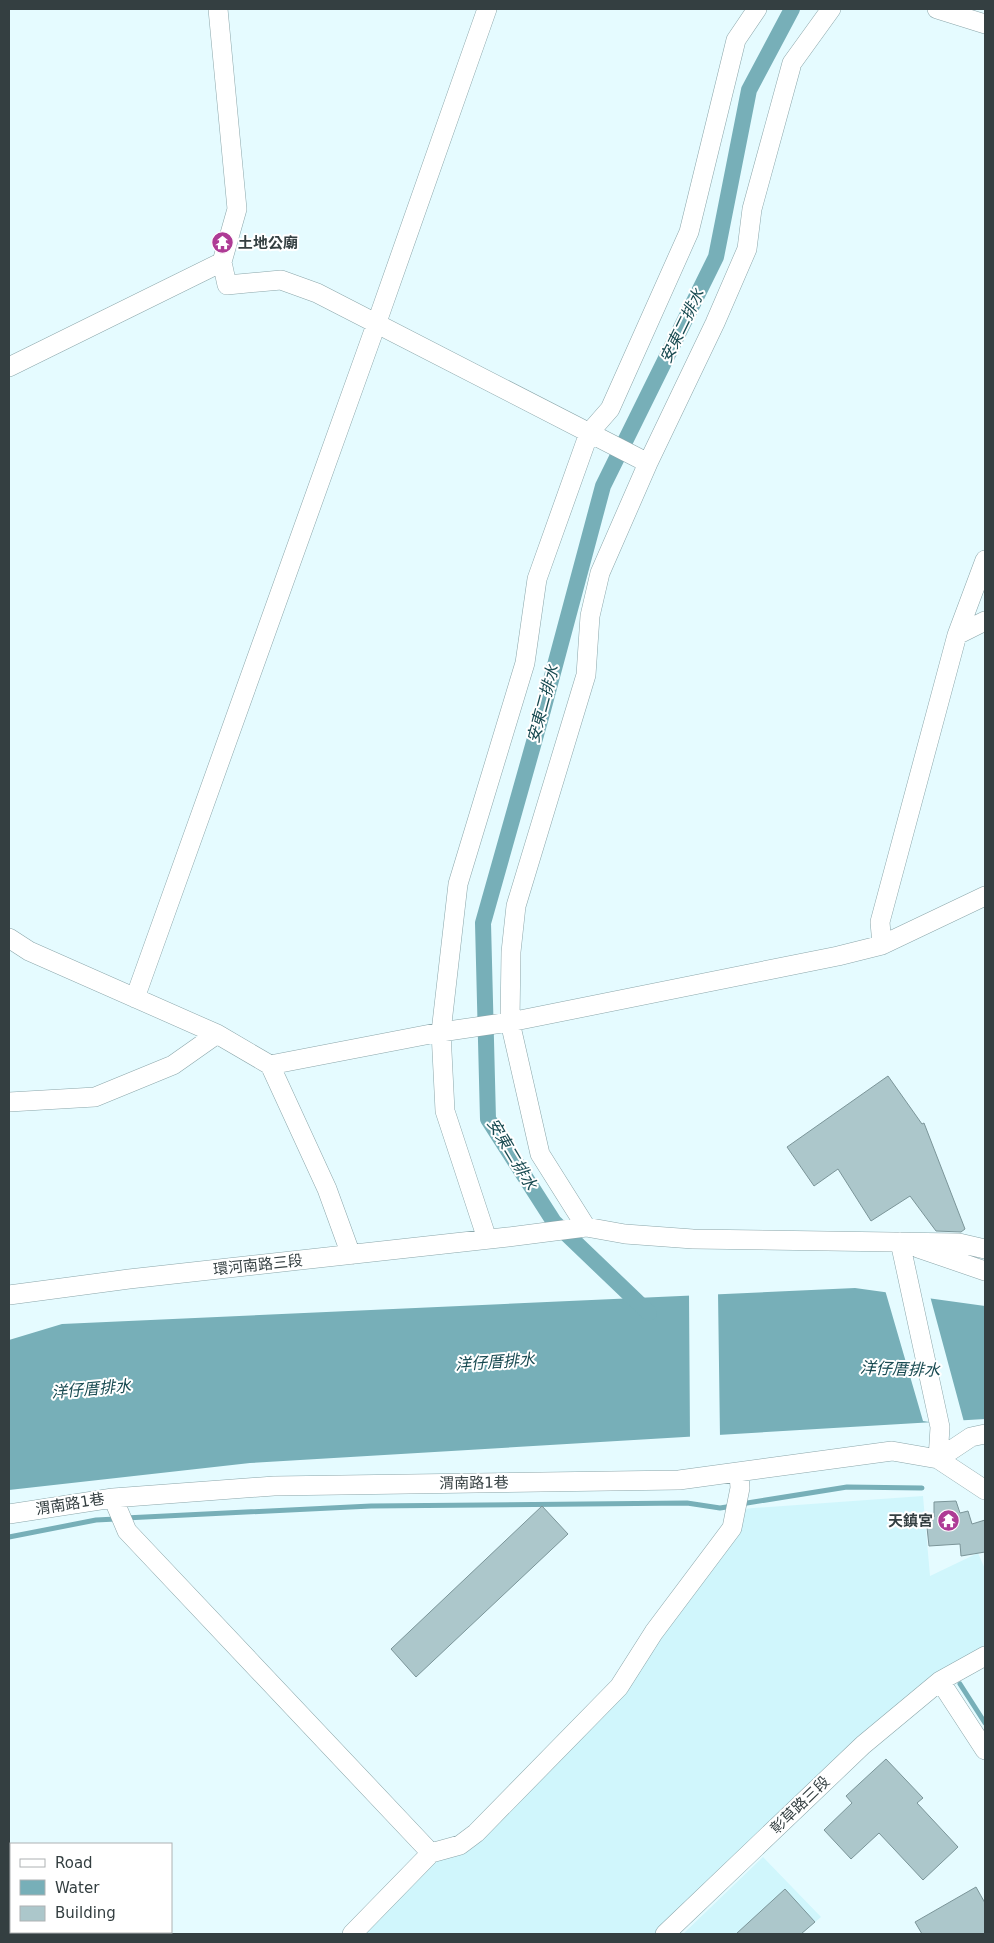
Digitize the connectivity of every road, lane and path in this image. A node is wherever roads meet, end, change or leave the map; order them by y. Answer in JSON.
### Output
{"nodes":[{"id":1,"x":218,"y":9,"type":"edge"},
{"id":2,"x":487,"y":9,"type":"edge"},
{"id":3,"x":757,"y":9,"type":"edge"},
{"id":4,"x":830,"y":9,"type":"edge"},
{"id":5,"x":937,"y":9,"type":"edge"},
{"id":6,"x":985,"y":24,"type":"edge"},
{"id":7,"x":224,"y":274,"type":"junction"},
{"id":8,"x":377,"y":322,"type":"junction"},
{"id":9,"x":9,"y":367,"type":"edge"},
{"id":10,"x":594,"y":436,"type":"junction"},
{"id":11,"x":648,"y":463,"type":"junction"},
{"id":12,"x":985,"y":560,"type":"edge"},
{"id":13,"x":985,"y":621,"type":"edge"},
{"id":14,"x":957,"y":635,"type":"junction"},
{"id":15,"x":985,"y":896,"type":"edge"},
{"id":16,"x":9,"y":938,"type":"edge"},
{"id":17,"x":882,"y":946,"type":"junction"},
{"id":18,"x":134,"y":998,"type":"junction"},
{"id":19,"x":504,"y":1023,"type":"junction"},
{"id":20,"x":448,"y":1031,"type":"junction"},
{"id":21,"x":217,"y":1034,"type":"junction"},
{"id":22,"x":270,"y":1065,"type":"junction"},
{"id":23,"x":9,"y":1102,"type":"edge"},
{"id":24,"x":586,"y":1226,"type":"junction"},
{"id":25,"x":487,"y":1239,"type":"junction"},
{"id":26,"x":900,"y":1242,"type":"junction"},
{"id":27,"x":985,"y":1249,"type":"edge"},
{"id":28,"x":351,"y":1255,"type":"junction"},
{"id":29,"x":985,"y":1271,"type":"edge"},
{"id":30,"x":9,"y":1295,"type":"edge"},
{"id":31,"x":985,"y":1434,"type":"edge"},
{"id":32,"x":938,"y":1459,"type":"junction"},
{"id":33,"x":739,"y":1472,"type":"junction"},
{"id":34,"x":985,"y":1490,"type":"edge"},
{"id":35,"x":113,"y":1498,"type":"junction"},
{"id":36,"x":9,"y":1514,"type":"edge"},
{"id":37,"x":985,"y":1656,"type":"edge"},
{"id":38,"x":940,"y":1681,"type":"junction"},
{"id":39,"x":985,"y":1750,"type":"edge"},
{"id":40,"x":431,"y":1853,"type":"junction"},
{"id":41,"x":352,"y":1934,"type":"edge"},
{"id":42,"x":665,"y":1934,"type":"edge"}],
"edges":[{"from":1,"to":7,"type":"street"},
{"from":2,"to":8,"type":"street"},
{"from":3,"to":10,"type":"street"},
{"from":4,"to":11,"type":"street"},
{"from":5,"to":6,"type":"street"},
{"from":7,"to":8,"type":"street"},
{"from":7,"to":9,"type":"street"},
{"from":8,"to":10,"type":"street"},
{"from":8,"to":18,"type":"street"},
{"from":10,"to":11,"type":"street"},
{"from":10,"to":20,"type":"street"},
{"from":11,"to":19,"type":"street"},
{"from":12,"to":14,"type":"street"},
{"from":13,"to":14,"type":"street"},
{"from":14,"to":17,"type":"street"},
{"from":15,"to":17,"type":"street"},
{"from":16,"to":18,"type":"street"},
{"from":17,"to":19,"type":"street"},
{"from":18,"to":21,"type":"street"},
{"from":19,"to":20,"type":"street"},
{"from":19,"to":24,"type":"street"},
{"from":20,"to":22,"type":"street"},
{"from":20,"to":25,"type":"street"},
{"from":21,"to":22,"type":"street"},
{"from":21,"to":23,"type":"street"},
{"from":22,"to":28,"type":"street"},
{"from":24,"to":25,"type":"street","name":"環河南路三段"},
{"from":24,"to":26,"type":"street"},
{"from":25,"to":28,"type":"street","name":"環河南路三段"},
{"from":26,"to":27,"type":"street"},
{"from":26,"to":29,"type":"street"},
{"from":26,"to":32,"type":"street"},
{"from":28,"to":30,"type":"street","name":"環河南路三段"},
{"from":31,"to":32,"type":"street"},
{"from":32,"to":33,"type":"street","name":"渭南路1巷"},
{"from":32,"to":34,"type":"street"},
{"from":33,"to":35,"type":"street","name":"渭南路1巷"},
{"from":33,"to":40,"type":"street"},
{"from":35,"to":36,"type":"street","name":"渭南路1巷"},
{"from":35,"to":40,"type":"street"},
{"from":37,"to":38,"type":"street","name":"彰草路三段"},
{"from":38,"to":39,"type":"street"},
{"from":38,"to":42,"type":"street","name":"彰草路三段"},
{"from":40,"to":41,"type":"street"}]}
